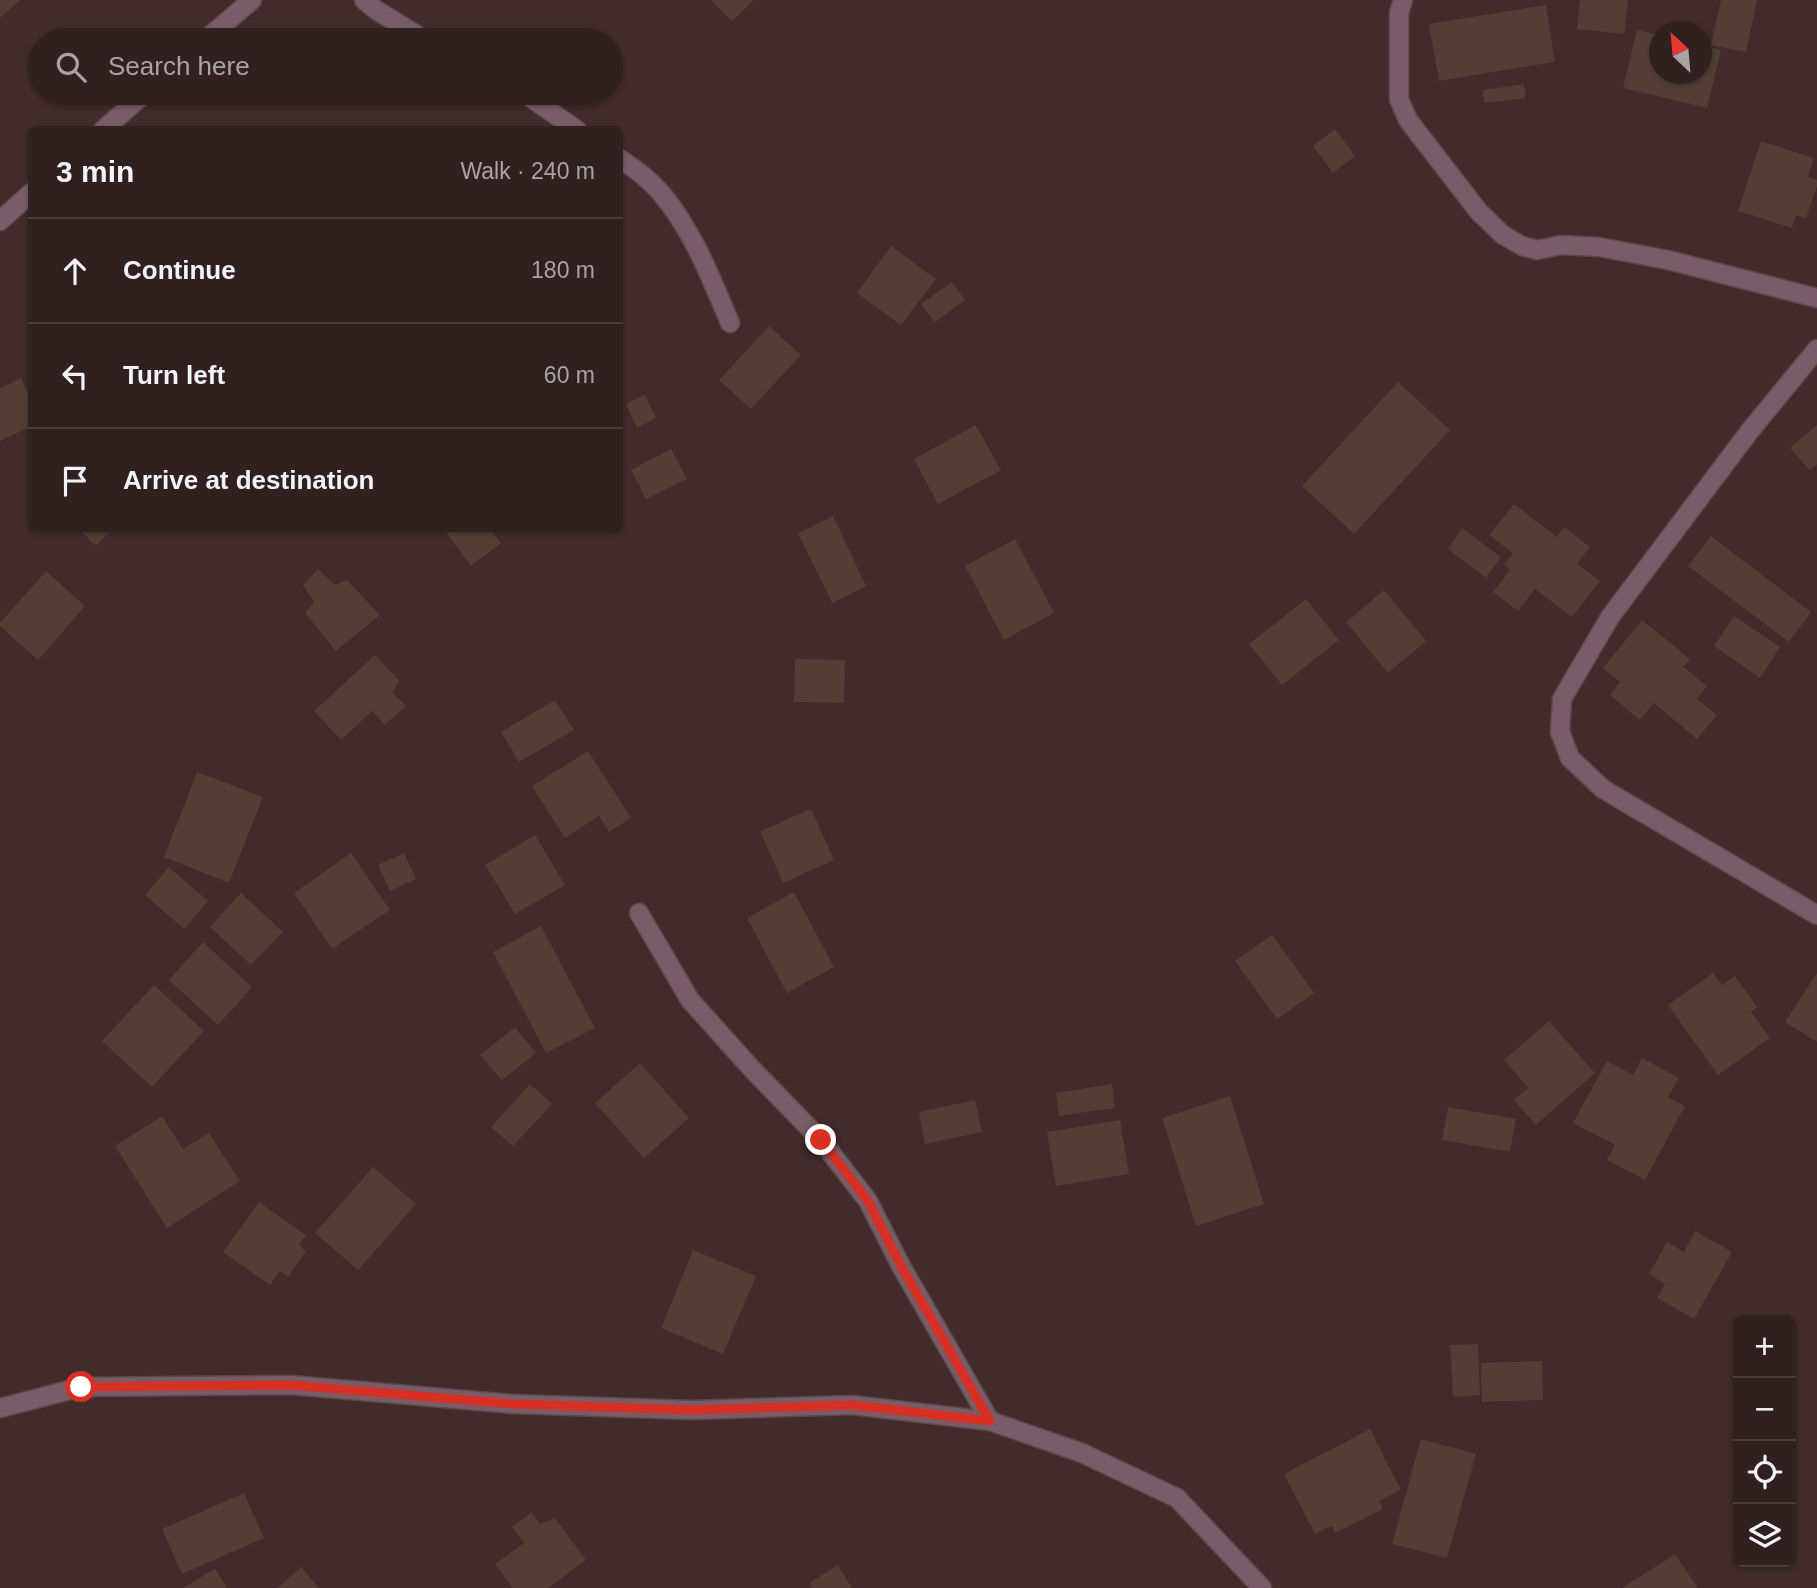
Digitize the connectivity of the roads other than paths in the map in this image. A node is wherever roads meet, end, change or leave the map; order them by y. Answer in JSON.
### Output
{"nodes":[{"id":1,"x":252,"y":0,"type":"edge"},
{"id":2,"x":364,"y":0,"type":"edge"},
{"id":3,"x":1403,"y":0,"type":"edge"},
{"id":4,"x":219,"y":28,"type":"edge"},
{"id":5,"x":405,"y":28,"type":"edge"},
{"id":6,"x":131,"y":105,"type":"edge"},
{"id":7,"x":541,"y":105,"type":"edge"},
{"id":8,"x":108,"y":126,"type":"edge"},
{"id":9,"x":571,"y":126,"type":"edge"},
{"id":10,"x":623,"y":161,"type":"edge"},
{"id":11,"x":28,"y":196,"type":"edge"},
{"id":12,"x":0,"y":221,"type":"edge"},
{"id":13,"x":1817,"y":298,"type":"edge"},
{"id":14,"x":730,"y":323,"type":"dead end"},
{"id":15,"x":1817,"y":349,"type":"edge"},
{"id":16,"x":639,"y":913,"type":"dead end"},
{"id":17,"x":1817,"y":915,"type":"edge"},
{"id":18,"x":0,"y":1408,"type":"edge"},
{"id":19,"x":990,"y":1421,"type":"junction"},
{"id":20,"x":1262,"y":1588,"type":"edge"}],
"edges":[{"from":1,"to":4,"type":"street"},
{"from":2,"to":5,"type":"street"},
{"from":3,"to":13,"type":"street"},
{"from":6,"to":8,"type":"street"},
{"from":7,"to":9,"type":"street"},
{"from":10,"to":14,"type":"street"},
{"from":11,"to":12,"type":"street"},
{"from":15,"to":17,"type":"street"},
{"from":16,"to":19,"type":"street"},
{"from":18,"to":19,"type":"street"},
{"from":19,"to":20,"type":"street"}]}
